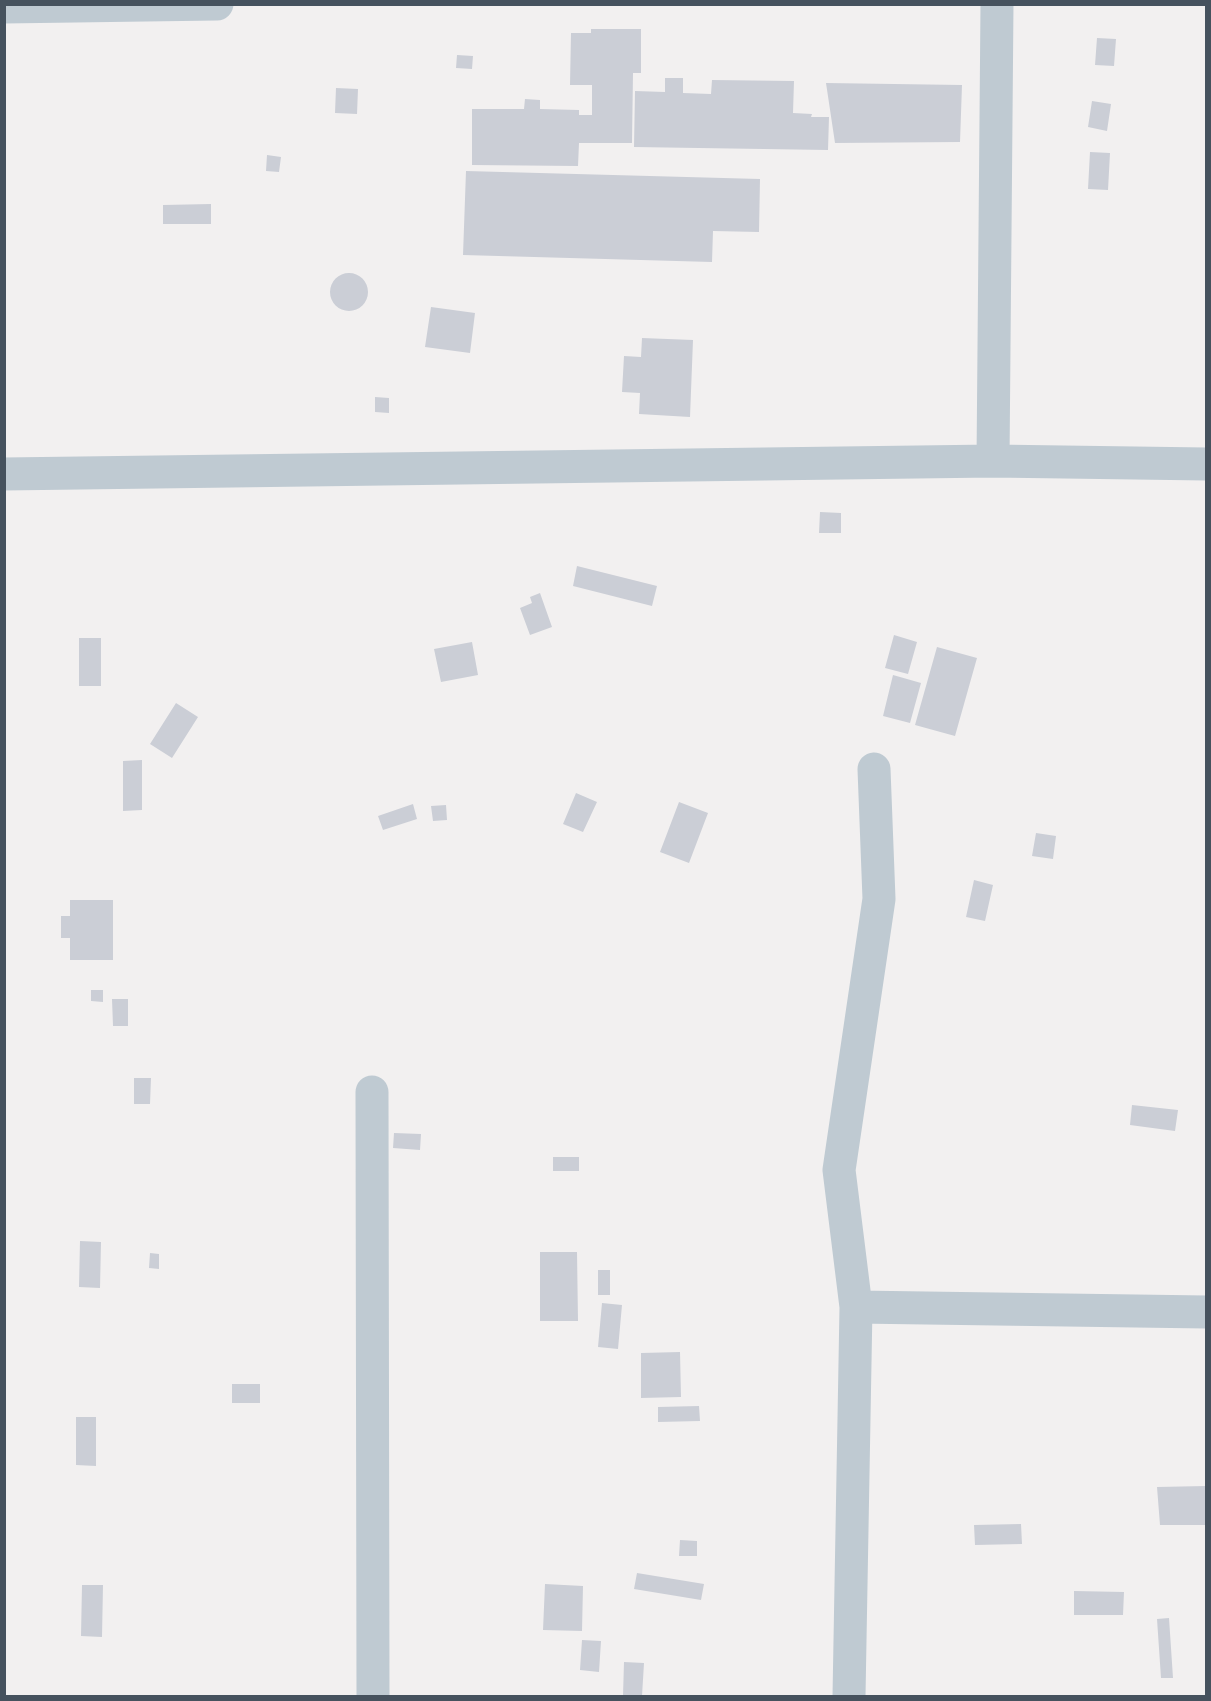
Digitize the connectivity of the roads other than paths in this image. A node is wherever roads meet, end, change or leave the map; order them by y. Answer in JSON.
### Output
{"nodes":[{"id":1,"x":217,"y":4,"type":"edge"},
{"id":2,"x":997,"y":4,"type":"edge"},
{"id":3,"x":4,"y":7,"type":"edge"},
{"id":4,"x":993,"y":461,"type":"junction"},
{"id":5,"x":1206,"y":464,"type":"edge"},
{"id":6,"x":4,"y":474,"type":"edge"},
{"id":7,"x":873,"y":769,"type":"dead end"},
{"id":8,"x":372,"y":1092,"type":"dead end"},
{"id":9,"x":856,"y":1307,"type":"junction"},
{"id":10,"x":1206,"y":1312,"type":"edge"},
{"id":11,"x":373,"y":1696,"type":"edge"},
{"id":12,"x":849,"y":1696,"type":"edge"}],
"edges":[{"from":1,"to":3,"type":"street"},
{"from":2,"to":4,"type":"street"},
{"from":4,"to":5,"type":"street"},
{"from":4,"to":6,"type":"street"},
{"from":7,"to":9,"type":"street"},
{"from":8,"to":11,"type":"street"},
{"from":9,"to":10,"type":"street"},
{"from":9,"to":12,"type":"street"}]}
